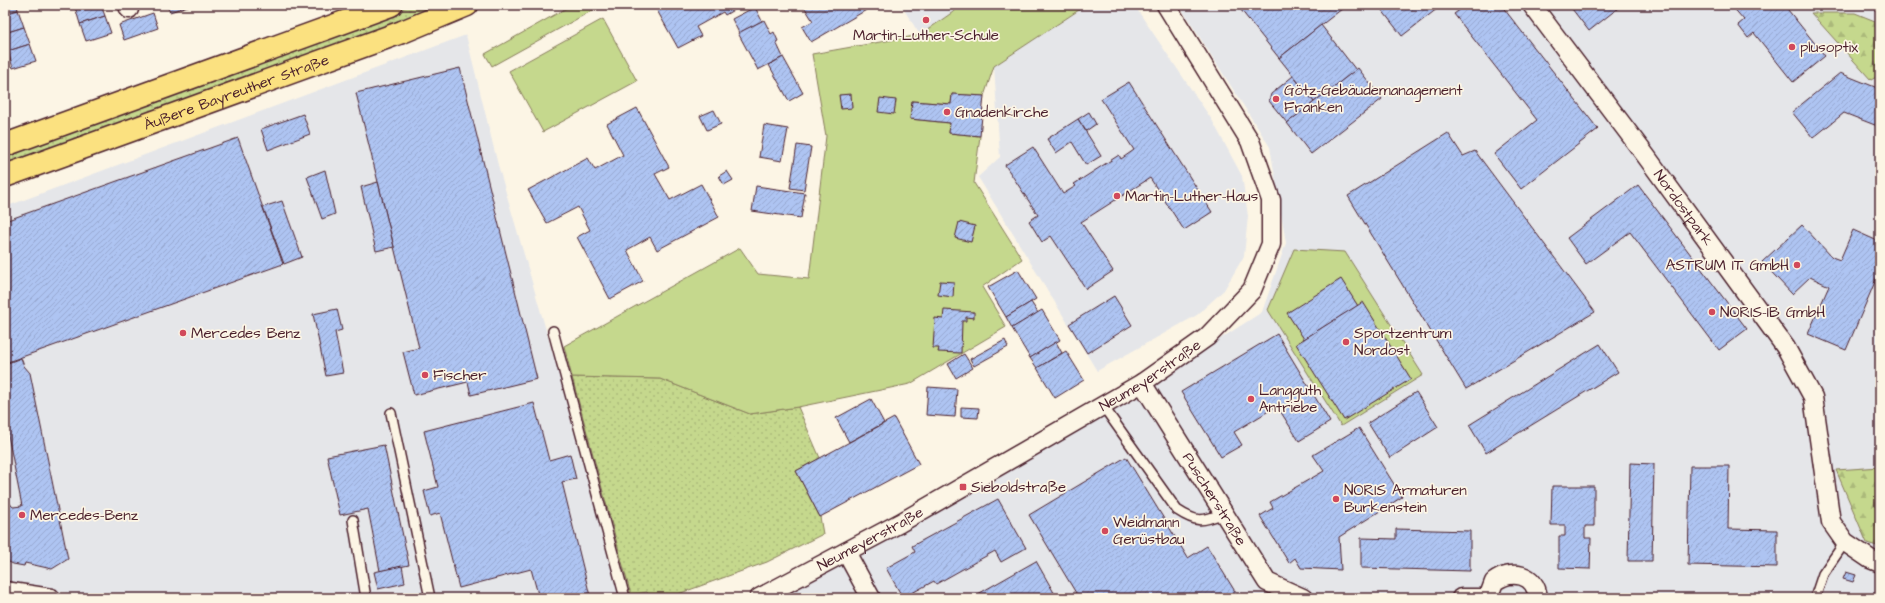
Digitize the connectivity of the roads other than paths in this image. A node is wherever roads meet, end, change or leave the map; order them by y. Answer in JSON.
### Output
{"nodes":[{"id":1,"x":391,"y":5,"type":"edge"},
{"id":2,"x":467,"y":5,"type":"edge"},
{"id":3,"x":1166,"y":5,"type":"edge"},
{"id":4,"x":1532,"y":5,"type":"edge"},
{"id":5,"x":5,"y":145,"type":"edge"},
{"id":6,"x":5,"y":176,"type":"edge"},
{"id":7,"x":553,"y":331,"type":"dead end"},
{"id":8,"x":1142,"y":383,"type":"junction"},
{"id":9,"x":1103,"y":406,"type":"junction"},
{"id":10,"x":391,"y":413,"type":"dead end"},
{"id":11,"x":1224,"y":513,"type":"junction"},
{"id":12,"x":353,"y":520,"type":"dead end"},
{"id":13,"x":1845,"y":542,"type":"junction"},
{"id":14,"x":846,"y":552,"type":"junction"},
{"id":15,"x":1880,"y":563,"type":"edge"},
{"id":16,"x":5,"y":592,"type":"edge"},
{"id":17,"x":51,"y":598,"type":"edge"},
{"id":18,"x":366,"y":598,"type":"edge"},
{"id":19,"x":430,"y":598,"type":"edge"},
{"id":20,"x":625,"y":598,"type":"edge"},
{"id":21,"x":759,"y":598,"type":"edge"},
{"id":22,"x":871,"y":598,"type":"edge"},
{"id":23,"x":1303,"y":598,"type":"edge"},
{"id":24,"x":1462,"y":598,"type":"edge"},
{"id":25,"x":1488,"y":598,"type":"edge"},
{"id":26,"x":1538,"y":598,"type":"edge"},
{"id":27,"x":1815,"y":598,"type":"edge"}],
"edges":[{"from":1,"to":5,"type":"main road","name":"Äußere Bayreuther Straße"},
{"from":2,"to":6,"type":"main road","name":"Äußere Bayreuther Straße"},
{"from":3,"to":8,"type":"street","name":"Neumeyerstraße"},
{"from":4,"to":13,"type":"street","name":"Nordostpark"},
{"from":7,"to":20,"type":"lane"},
{"from":8,"to":9,"type":"street","name":"Neumeyerstraße"},
{"from":8,"to":11,"type":"street","name":"Puscherstraße"},
{"from":9,"to":11,"type":"lane"},
{"from":9,"to":14,"type":"street","name":"Neumeyerstraße"},
{"from":10,"to":19,"type":"lane"},
{"from":11,"to":23,"type":"street","name":"Puscherstraße"},
{"from":12,"to":18,"type":"lane"},
{"from":13,"to":15,"type":"street","name":"Nordostpark"},
{"from":13,"to":27,"type":"lane"},
{"from":14,"to":21,"type":"street","name":"Neumeyerstraße"},
{"from":14,"to":22,"type":"street"},
{"from":16,"to":17,"type":"street"},
{"from":24,"to":25,"type":"street"},
{"from":25,"to":26,"type":"street"}]}
